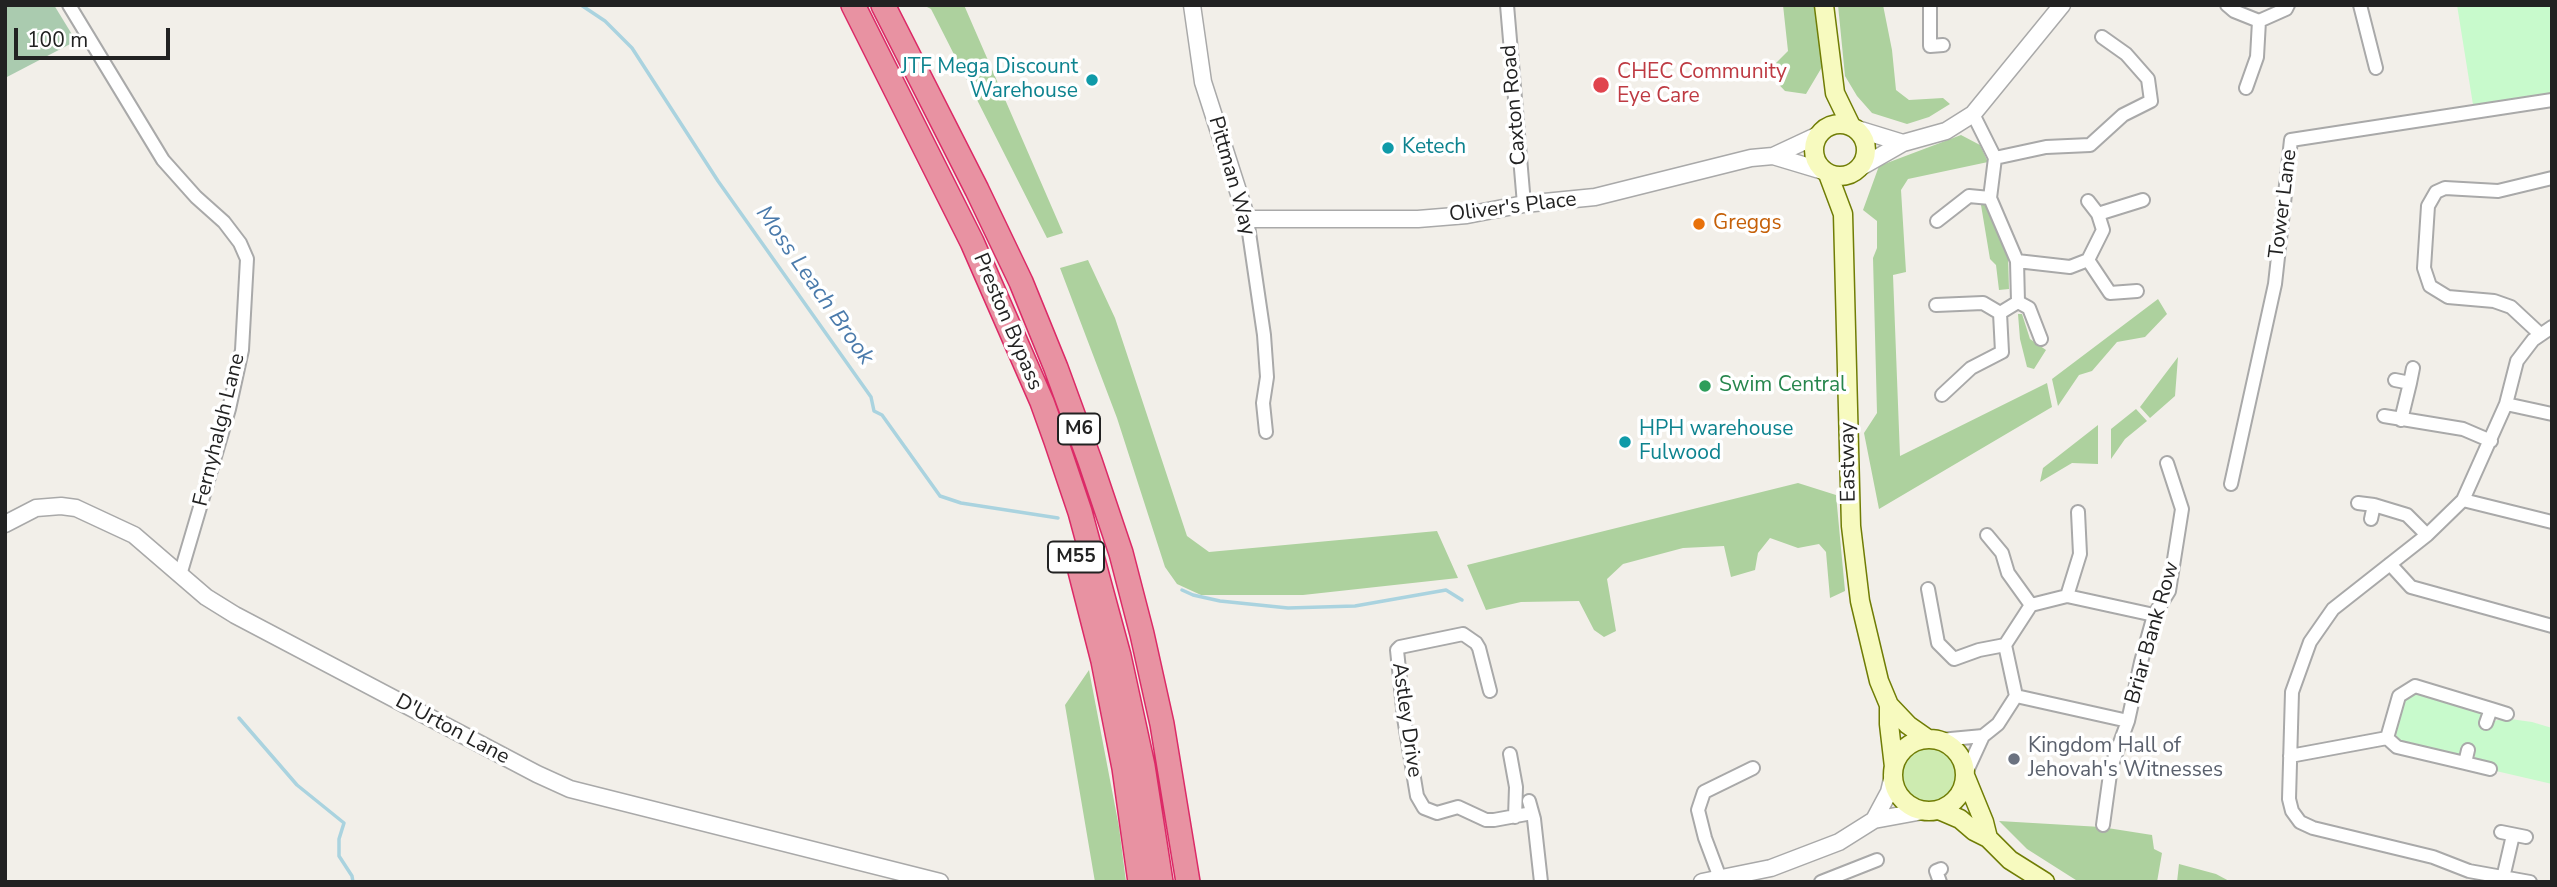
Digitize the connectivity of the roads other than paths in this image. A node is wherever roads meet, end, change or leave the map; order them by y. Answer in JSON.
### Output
{"nodes":[{"id":1,"x":69,"y":5,"type":"edge"},
{"id":2,"x":853,"y":5,"type":"edge"},
{"id":3,"x":883,"y":5,"type":"edge"},
{"id":4,"x":898,"y":5,"type":"edge"},
{"id":5,"x":1192,"y":5,"type":"edge"},
{"id":6,"x":1507,"y":5,"type":"edge"},
{"id":7,"x":1824,"y":5,"type":"edge"},
{"id":8,"x":1930,"y":5,"type":"edge"},
{"id":9,"x":2062,"y":5,"type":"edge"},
{"id":10,"x":2227,"y":5,"type":"edge"},
{"id":11,"x":2288,"y":5,"type":"edge"},
{"id":12,"x":2360,"y":5,"type":"edge"},
{"id":13,"x":2259,"y":21,"type":"junction"},
{"id":14,"x":2102,"y":37,"type":"dead end"},
{"id":15,"x":1943,"y":46,"type":"dead end"},
{"id":16,"x":2376,"y":68,"type":"dead end"},
{"id":17,"x":2246,"y":88,"type":"dead end"},
{"id":18,"x":1835,"y":93,"type":"junction"},
{"id":19,"x":2552,"y":100,"type":"edge"},
{"id":20,"x":1973,"y":114,"type":"junction"},
{"id":21,"x":1853,"y":127,"type":"junction"},
{"id":22,"x":1820,"y":133,"type":"junction"},
{"id":23,"x":1903,"y":143,"type":"junction"},
{"id":24,"x":1773,"y":156,"type":"junction"},
{"id":25,"x":1995,"y":158,"type":"junction"},
{"id":26,"x":1859,"y":169,"type":"junction"},
{"id":27,"x":1825,"y":172,"type":"junction"},
{"id":28,"x":2552,"y":178,"type":"edge"},
{"id":29,"x":1990,"y":198,"type":"junction"},
{"id":30,"x":2143,"y":200,"type":"dead end"},
{"id":31,"x":2088,"y":201,"type":"dead end"},
{"id":32,"x":1524,"y":204,"type":"junction"},
{"id":33,"x":1843,"y":214,"type":"junction"},
{"id":34,"x":2098,"y":214,"type":"junction"},
{"id":35,"x":1247,"y":219,"type":"junction"},
{"id":36,"x":1937,"y":221,"type":"dead end"},
{"id":37,"x":972,"y":242,"type":"junction"},
{"id":38,"x":2088,"y":260,"type":"junction"},
{"id":39,"x":2017,"y":261,"type":"junction"},
{"id":40,"x":2137,"y":291,"type":"dead end"},
{"id":41,"x":2018,"y":302,"type":"junction"},
{"id":42,"x":1936,"y":305,"type":"dead end"},
{"id":43,"x":2000,"y":313,"type":"junction"},
{"id":44,"x":2546,"y":330,"type":"edge"},
{"id":45,"x":2041,"y":339,"type":"dead end"},
{"id":46,"x":2413,"y":368,"type":"dead end"},
{"id":47,"x":2396,"y":380,"type":"dead end"},
{"id":48,"x":2410,"y":383,"type":"junction"},
{"id":49,"x":1941,"y":395,"type":"dead end"},
{"id":50,"x":2506,"y":404,"type":"junction"},
{"id":51,"x":2552,"y":414,"type":"edge"},
{"id":52,"x":2384,"y":415,"type":"dead end"},
{"id":53,"x":2400,"y":419,"type":"junction"},
{"id":54,"x":1266,"y":432,"type":"dead end"},
{"id":55,"x":2491,"y":441,"type":"junction"},
{"id":56,"x":2168,"y":463,"type":"dead end"},
{"id":57,"x":2231,"y":484,"type":"dead end"},
{"id":58,"x":2463,"y":500,"type":"junction"},
{"id":59,"x":2358,"y":503,"type":"dead end"},
{"id":60,"x":2374,"y":505,"type":"junction"},
{"id":61,"x":2078,"y":512,"type":"dead end"},
{"id":62,"x":2371,"y":519,"type":"dead end"},
{"id":63,"x":2552,"y":522,"type":"edge"},
{"id":64,"x":5,"y":524,"type":"edge"},
{"id":65,"x":1987,"y":535,"type":"dead end"},
{"id":66,"x":2427,"y":535,"type":"junction"},
{"id":67,"x":2390,"y":564,"type":"junction"},
{"id":68,"x":180,"y":575,"type":"junction"},
{"id":69,"x":1928,"y":589,"type":"dead end"},
{"id":70,"x":2067,"y":596,"type":"junction"},
{"id":71,"x":2031,"y":604,"type":"junction"},
{"id":72,"x":2154,"y":615,"type":"junction"},
{"id":73,"x":2552,"y":626,"type":"edge"},
{"id":74,"x":2005,"y":645,"type":"junction"},
{"id":75,"x":1119,"y":656,"type":"junction"},
{"id":76,"x":1490,"y":691,"type":"dead end"},
{"id":77,"x":2016,"y":696,"type":"junction"},
{"id":78,"x":1889,"y":705,"type":"junction"},
{"id":79,"x":2491,"y":709,"type":"junction"},
{"id":80,"x":2507,"y":714,"type":"dead end"},
{"id":81,"x":2129,"y":721,"type":"junction"},
{"id":82,"x":2486,"y":723,"type":"dead end"},
{"id":83,"x":1983,"y":736,"type":"junction"},
{"id":84,"x":2387,"y":738,"type":"junction"},
{"id":85,"x":1934,"y":739,"type":"junction"},
{"id":86,"x":1510,"y":754,"type":"dead end"},
{"id":87,"x":2290,"y":756,"type":"junction"},
{"id":88,"x":1753,"y":768,"type":"dead end"},
{"id":89,"x":2490,"y":769,"type":"dead end"},
{"id":90,"x":1893,"y":771,"type":"junction"},
{"id":91,"x":1966,"y":776,"type":"junction"},
{"id":92,"x":1931,"y":811,"type":"junction"},
{"id":93,"x":1515,"y":817,"type":"junction"},
{"id":94,"x":1874,"y":820,"type":"junction"},
{"id":95,"x":2103,"y":825,"type":"dead end"},
{"id":96,"x":2513,"y":835,"type":"dead end"},
{"id":97,"x":1988,"y":838,"type":"junction"},
{"id":98,"x":1877,"y":860,"type":"dead end"},
{"id":99,"x":2467,"y":876,"type":"edge"},
{"id":100,"x":1720,"y":878,"type":"junction"},
{"id":101,"x":1744,"y":878,"type":"edge"},
{"id":102,"x":2503,"y":878,"type":"junction"},
{"id":103,"x":1823,"y":881,"type":"edge"},
{"id":104,"x":940,"y":882,"type":"edge"},
{"id":105,"x":1140,"y":882,"type":"edge"},
{"id":106,"x":1149,"y":882,"type":"edge"},
{"id":107,"x":1161,"y":882,"type":"edge"},
{"id":108,"x":1188,"y":882,"type":"edge"},
{"id":109,"x":1201,"y":882,"type":"edge"},
{"id":110,"x":1541,"y":882,"type":"edge"},
{"id":111,"x":1702,"y":882,"type":"edge"},
{"id":112,"x":2045,"y":882,"type":"edge"},
{"id":113,"x":2530,"y":882,"type":"edge"}],
"edges":[{"from":1,"to":68,"type":"street","name":"Fernyhalgh Lane"},
{"from":2,"to":37,"type":"highway","name":"Preston Bypass","number":"M6"},
{"from":3,"to":108,"type":"highway","number":"M6"},
{"from":4,"to":109,"type":"highway","number":"M55"},
{"from":5,"to":35,"type":"street","name":"Pittman Way"},
{"from":6,"to":32,"type":"street","name":"Caxton Road"},
{"from":7,"to":18,"type":"main road"},
{"from":8,"to":15,"type":"street"},
{"from":9,"to":20,"type":"street"},
{"from":10,"to":13,"type":"street"},
{"from":11,"to":13,"type":"street"},
{"from":12,"to":16,"type":"street"},
{"from":13,"to":17,"type":"street"},
{"from":14,"to":25,"type":"street"},
{"from":18,"to":21,"type":"main road"},
{"from":18,"to":22,"type":"main road"},
{"from":19,"to":57,"type":"street","name":"Tower Lane"},
{"from":20,"to":23,"type":"street"},
{"from":20,"to":25,"type":"street"},
{"from":21,"to":22,"type":"main road"},
{"from":21,"to":23,"type":"street"},
{"from":21,"to":26,"type":"main road"},
{"from":22,"to":24,"type":"street","name":"Oliver's Place"},
{"from":22,"to":27,"type":"main road"},
{"from":23,"to":26,"type":"street"},
{"from":24,"to":27,"type":"street","name":"Oliver's Place"},
{"from":24,"to":32,"type":"street","name":"Oliver's Place"},
{"from":25,"to":29,"type":"street"},
{"from":26,"to":27,"type":"main road"},
{"from":26,"to":33,"type":"main road","name":"Eastway"},
{"from":27,"to":33,"type":"main road","name":"Eastway"},
{"from":28,"to":44,"type":"street"},
{"from":29,"to":36,"type":"street"},
{"from":29,"to":39,"type":"street"},
{"from":30,"to":34,"type":"street"},
{"from":31,"to":34,"type":"street"},
{"from":32,"to":35,"type":"street","name":"Oliver's Place"},
{"from":33,"to":78,"type":"main road","name":"Eastway"},
{"from":34,"to":38,"type":"street"},
{"from":35,"to":54,"type":"street","name":"Pittman Way"},
{"from":37,"to":75,"type":"highway","name":"Preston Bypass","number":"M6"},
{"from":37,"to":105,"type":"highway","number":"M55"},
{"from":38,"to":39,"type":"street"},
{"from":38,"to":40,"type":"street"},
{"from":39,"to":41,"type":"street"},
{"from":41,"to":43,"type":"street"},
{"from":41,"to":45,"type":"street"},
{"from":42,"to":43,"type":"street"},
{"from":43,"to":49,"type":"street"},
{"from":44,"to":50,"type":"street"},
{"from":46,"to":48,"type":"street"},
{"from":47,"to":48,"type":"street"},
{"from":48,"to":53,"type":"street"},
{"from":50,"to":51,"type":"street"},
{"from":50,"to":55,"type":"street"},
{"from":52,"to":53,"type":"street"},
{"from":53,"to":55,"type":"street"},
{"from":55,"to":58,"type":"street"},
{"from":56,"to":72,"type":"street","name":"Briar Bank Row"},
{"from":58,"to":63,"type":"street"},
{"from":58,"to":66,"type":"street"},
{"from":59,"to":60,"type":"street"},
{"from":60,"to":62,"type":"street"},
{"from":60,"to":66,"type":"street"},
{"from":61,"to":70,"type":"street"},
{"from":64,"to":68,"type":"street","name":"D'Urton Lane"},
{"from":65,"to":71,"type":"street"},
{"from":66,"to":67,"type":"street"},
{"from":67,"to":73,"type":"street"},
{"from":67,"to":87,"type":"street"},
{"from":68,"to":104,"type":"street","name":"D'Urton Lane"},
{"from":69,"to":74,"type":"street"},
{"from":70,"to":71,"type":"street"},
{"from":70,"to":72,"type":"street"},
{"from":71,"to":74,"type":"street"},
{"from":72,"to":81,"type":"street","name":"Briar Bank Row"},
{"from":74,"to":77,"type":"street"},
{"from":75,"to":106,"type":"highway"},
{"from":75,"to":107,"type":"highway","number":"M6"},
{"from":76,"to":93,"type":"street","name":"Astley Drive"},
{"from":77,"to":81,"type":"street","name":"Briar Bank Row"},
{"from":77,"to":83,"type":"street"},
{"from":78,"to":85,"type":"main road","name":"Eastway"},
{"from":78,"to":90,"type":"main road","name":"Eastway"},
{"from":79,"to":80,"type":"street"},
{"from":79,"to":82,"type":"street"},
{"from":79,"to":84,"type":"street"},
{"from":81,"to":95,"type":"street","name":"Briar Bank Row"},
{"from":83,"to":85,"type":"street"},
{"from":83,"to":91,"type":"street"},
{"from":84,"to":87,"type":"street"},
{"from":84,"to":89,"type":"street"},
{"from":85,"to":90,"type":"main road"},
{"from":85,"to":91,"type":"main road"},
{"from":86,"to":93,"type":"street"},
{"from":87,"to":99,"type":"street"},
{"from":88,"to":100,"type":"street"},
{"from":90,"to":92,"type":"main road"},
{"from":90,"to":94,"type":"street"},
{"from":91,"to":92,"type":"main road"},
{"from":91,"to":97,"type":"main road"},
{"from":92,"to":94,"type":"street"},
{"from":92,"to":97,"type":"main road"},
{"from":93,"to":110,"type":"street","name":"Astley Drive"},
{"from":94,"to":101,"type":"street"},
{"from":96,"to":102,"type":"street"},
{"from":97,"to":112,"type":"main road"},
{"from":98,"to":103,"type":"street"},
{"from":99,"to":102,"type":"street"},
{"from":100,"to":101,"type":"street"},
{"from":100,"to":111,"type":"street"},
{"from":102,"to":113,"type":"street"}]}
